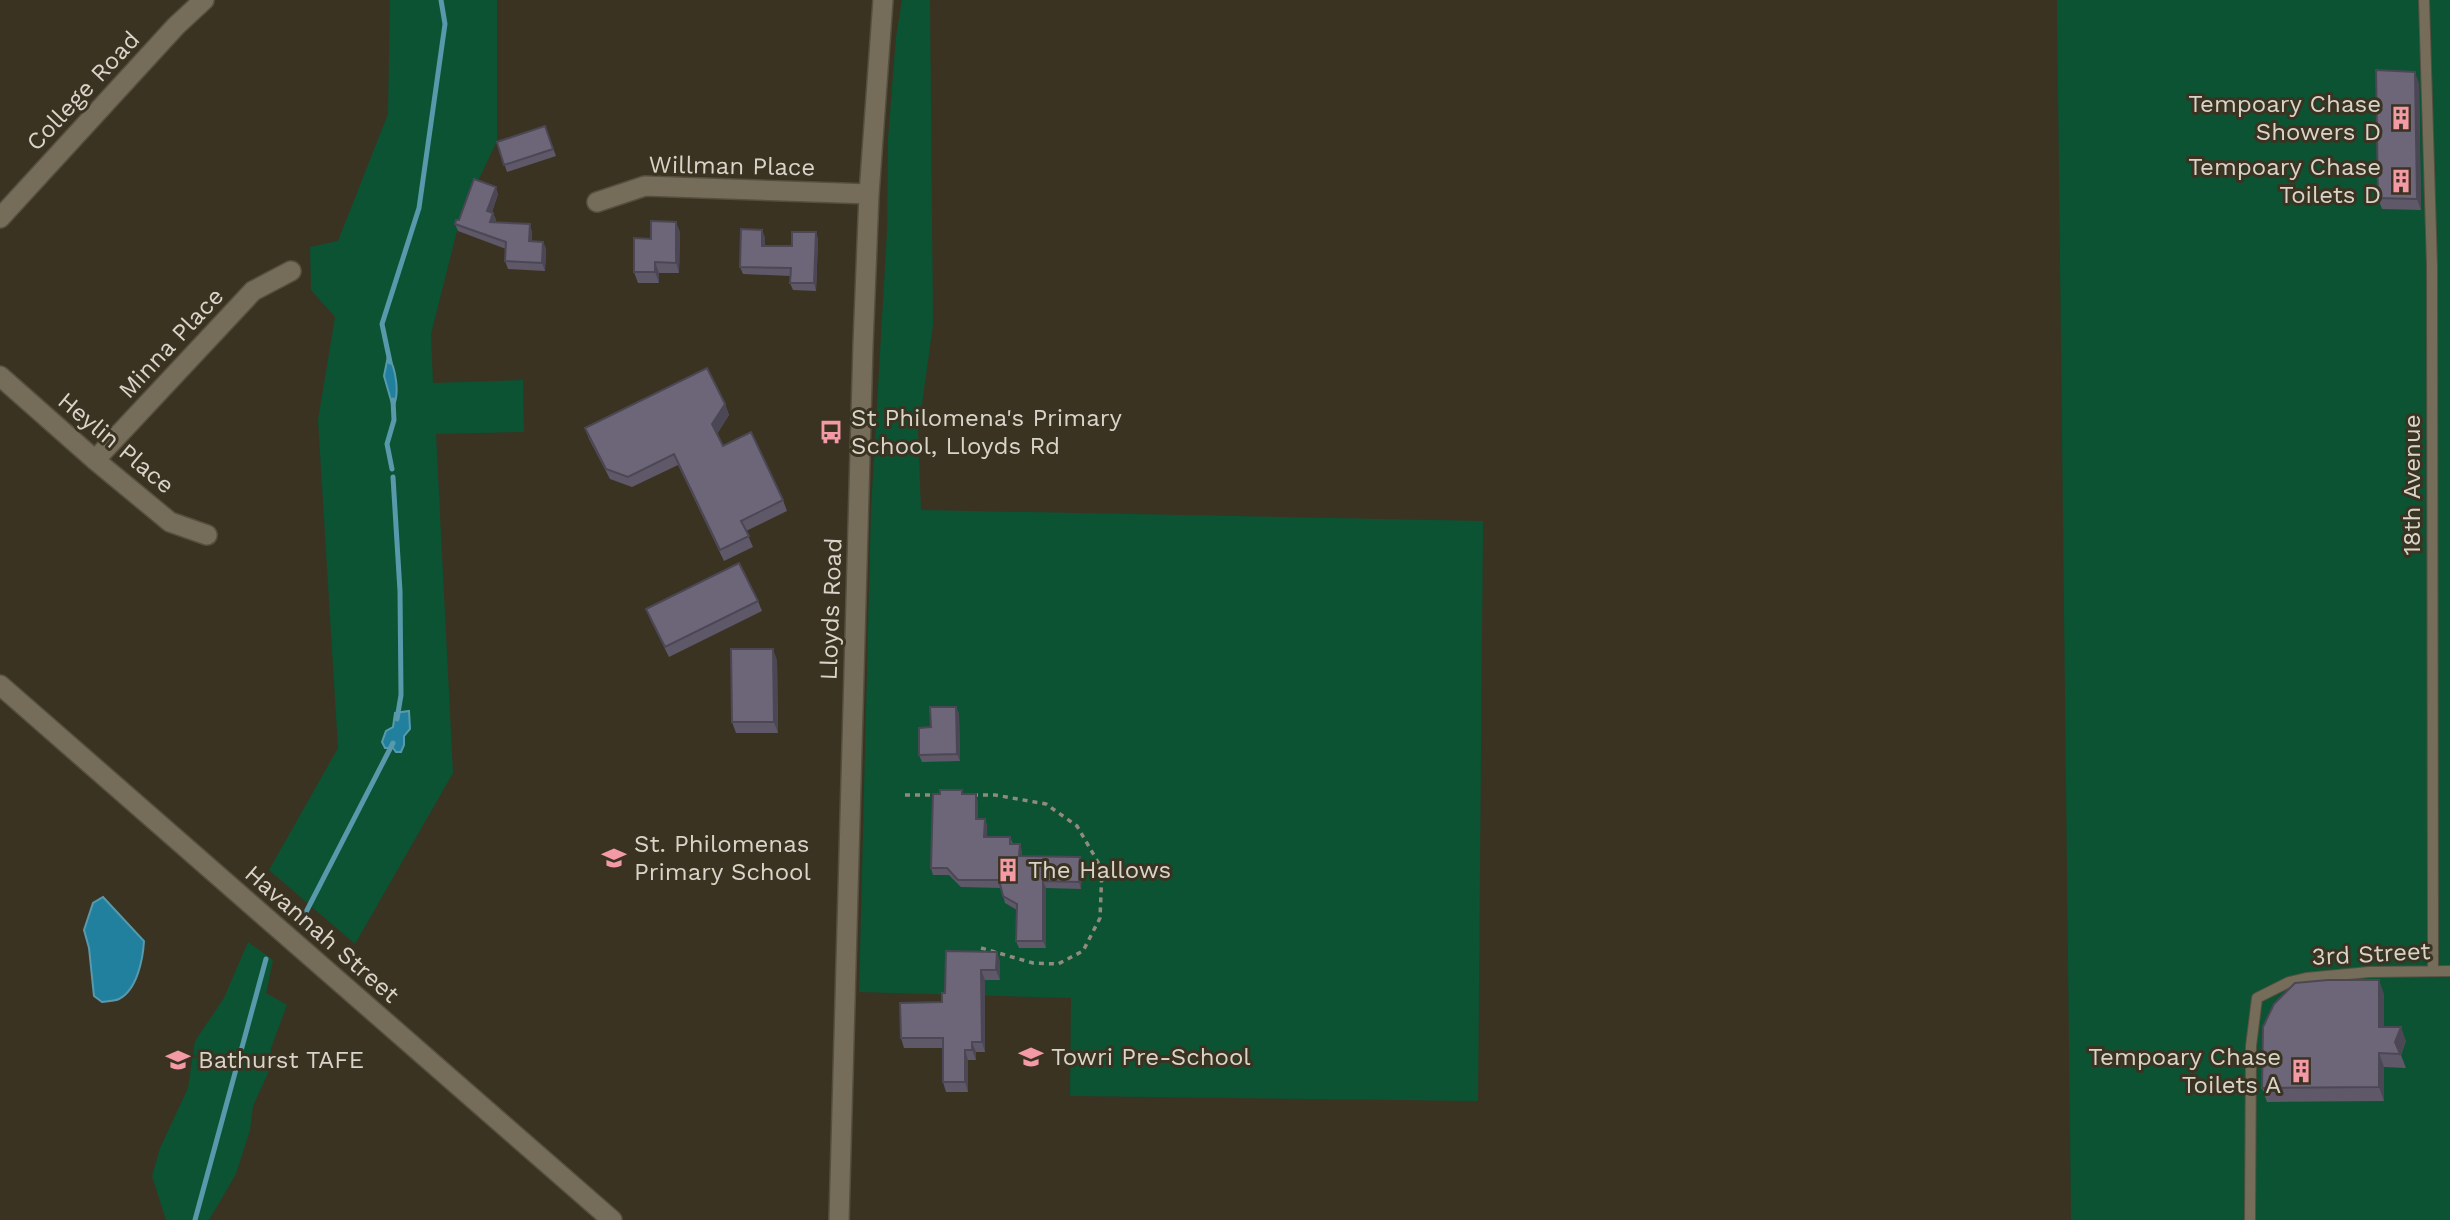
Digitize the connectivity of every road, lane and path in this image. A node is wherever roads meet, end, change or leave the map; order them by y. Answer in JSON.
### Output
{"nodes":[{"id":1,"x":204,"y":0,"type":"edge"},
{"id":2,"x":883,"y":0,"type":"edge"},
{"id":3,"x":2424,"y":0,"type":"edge"},
{"id":4,"x":869,"y":194,"type":"junction"},
{"id":5,"x":597,"y":202,"type":"dead end"},
{"id":6,"x":0,"y":218,"type":"edge"},
{"id":7,"x":291,"y":271,"type":"dead end"},
{"id":8,"x":0,"y":376,"type":"edge"},
{"id":9,"x":95,"y":460,"type":"junction"},
{"id":10,"x":207,"y":535,"type":"dead end"},
{"id":11,"x":0,"y":685,"type":"edge"},
{"id":12,"x":905,"y":795,"type":"dead end"},
{"id":13,"x":943,"y":795,"type":"edge"},
{"id":14,"x":969,"y":795,"type":"edge"},
{"id":15,"x":981,"y":948,"type":"dead end"},
{"id":16,"x":2433,"y":971,"type":"junction"},
{"id":17,"x":2450,"y":971,"type":"edge"},
{"id":18,"x":612,"y":1220,"type":"edge"},
{"id":19,"x":839,"y":1220,"type":"edge"},
{"id":20,"x":2250,"y":1220,"type":"edge"}],
"edges":[{"from":1,"to":6,"type":"street","name":"College Road"},
{"from":2,"to":4,"type":"street","name":"Lloyds Road"},
{"from":3,"to":16,"type":"lane","name":"18th Avenue"},
{"from":4,"to":5,"type":"street","name":"Willman Place"},
{"from":4,"to":19,"type":"street","name":"Lloyds Road"},
{"from":7,"to":9,"type":"street","name":"Minna Place"},
{"from":8,"to":9,"type":"street","name":"Heylin Place"},
{"from":9,"to":10,"type":"street","name":"Heylin Place"},
{"from":11,"to":18,"type":"street","name":"Havannah Street"},
{"from":12,"to":13,"type":"path"},
{"from":14,"to":15,"type":"path"},
{"from":16,"to":17,"type":"lane","name":"3rd Street"},
{"from":16,"to":20,"type":"lane","name":"3rd Street"}]}
